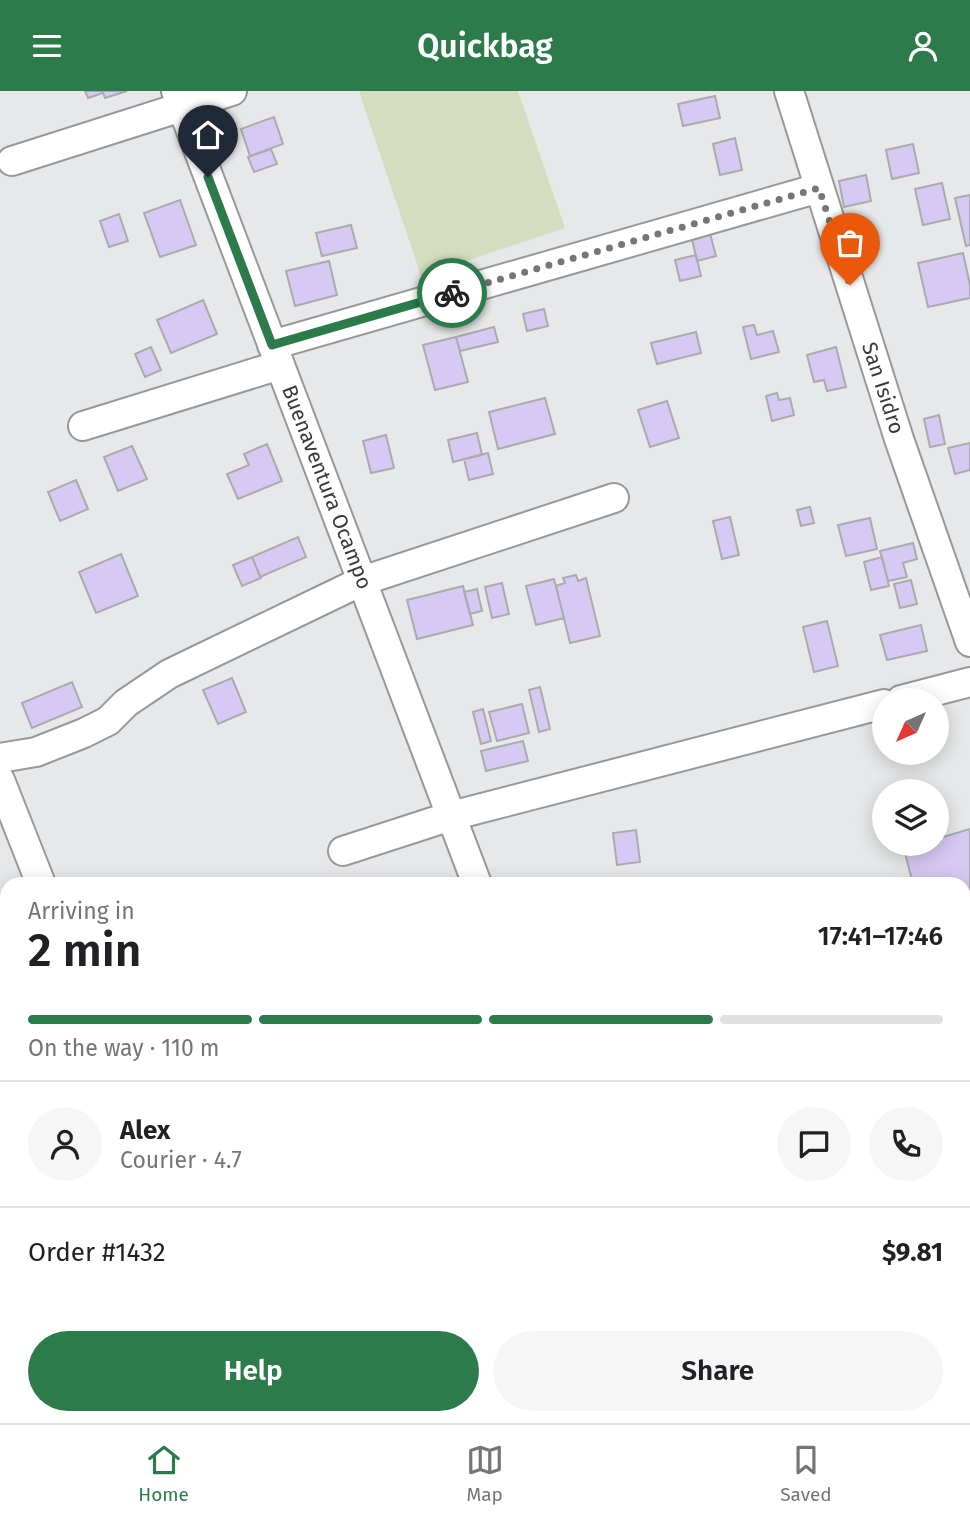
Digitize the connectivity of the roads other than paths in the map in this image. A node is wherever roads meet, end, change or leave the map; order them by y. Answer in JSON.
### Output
{"nodes":[{"id":1,"x":232,"y":91,"type":"edge"},
{"id":2,"x":789,"y":91,"type":"edge"},
{"id":3,"x":179,"y":98,"type":"edge"},
{"id":4,"x":12,"y":161,"type":"dead end"},
{"id":5,"x":819,"y":188,"type":"junction"},
{"id":6,"x":276,"y":355,"type":"junction"},
{"id":7,"x":83,"y":426,"type":"dead end"},
{"id":8,"x":614,"y":498,"type":"dead end"},
{"id":9,"x":362,"y":581,"type":"junction"},
{"id":10,"x":970,"y":642,"type":"edge"},
{"id":11,"x":970,"y":682,"type":"edge"},
{"id":12,"x":947,"y":688,"type":"edge"},
{"id":13,"x":872,"y":707,"type":"edge"},
{"id":14,"x":0,"y":758,"type":"edge"},
{"id":15,"x":0,"y":780,"type":"edge"},
{"id":16,"x":451,"y":816,"type":"junction"},
{"id":17,"x":343,"y":851,"type":"dead end"},
{"id":18,"x":38,"y":877,"type":"edge"},
{"id":19,"x":474,"y":877,"type":"edge"}],
"edges":[{"from":1,"to":3,"type":"street"},
{"from":2,"to":5,"type":"street","name":"San Isidro"},
{"from":3,"to":4,"type":"street"},
{"from":3,"to":6,"type":"street","name":"Buenaventura Ocampo"},
{"from":5,"to":6,"type":"street"},
{"from":5,"to":10,"type":"street","name":"San Isidro"},
{"from":6,"to":7,"type":"street"},
{"from":6,"to":9,"type":"street","name":"Buenaventura Ocampo"},
{"from":8,"to":9,"type":"street"},
{"from":9,"to":14,"type":"street"},
{"from":9,"to":16,"type":"street","name":"Buenaventura Ocampo"},
{"from":11,"to":12,"type":"street"},
{"from":13,"to":16,"type":"street"},
{"from":15,"to":18,"type":"street"},
{"from":16,"to":17,"type":"street"},
{"from":16,"to":19,"type":"street","name":"Buenaventura Ocampo"}]}
